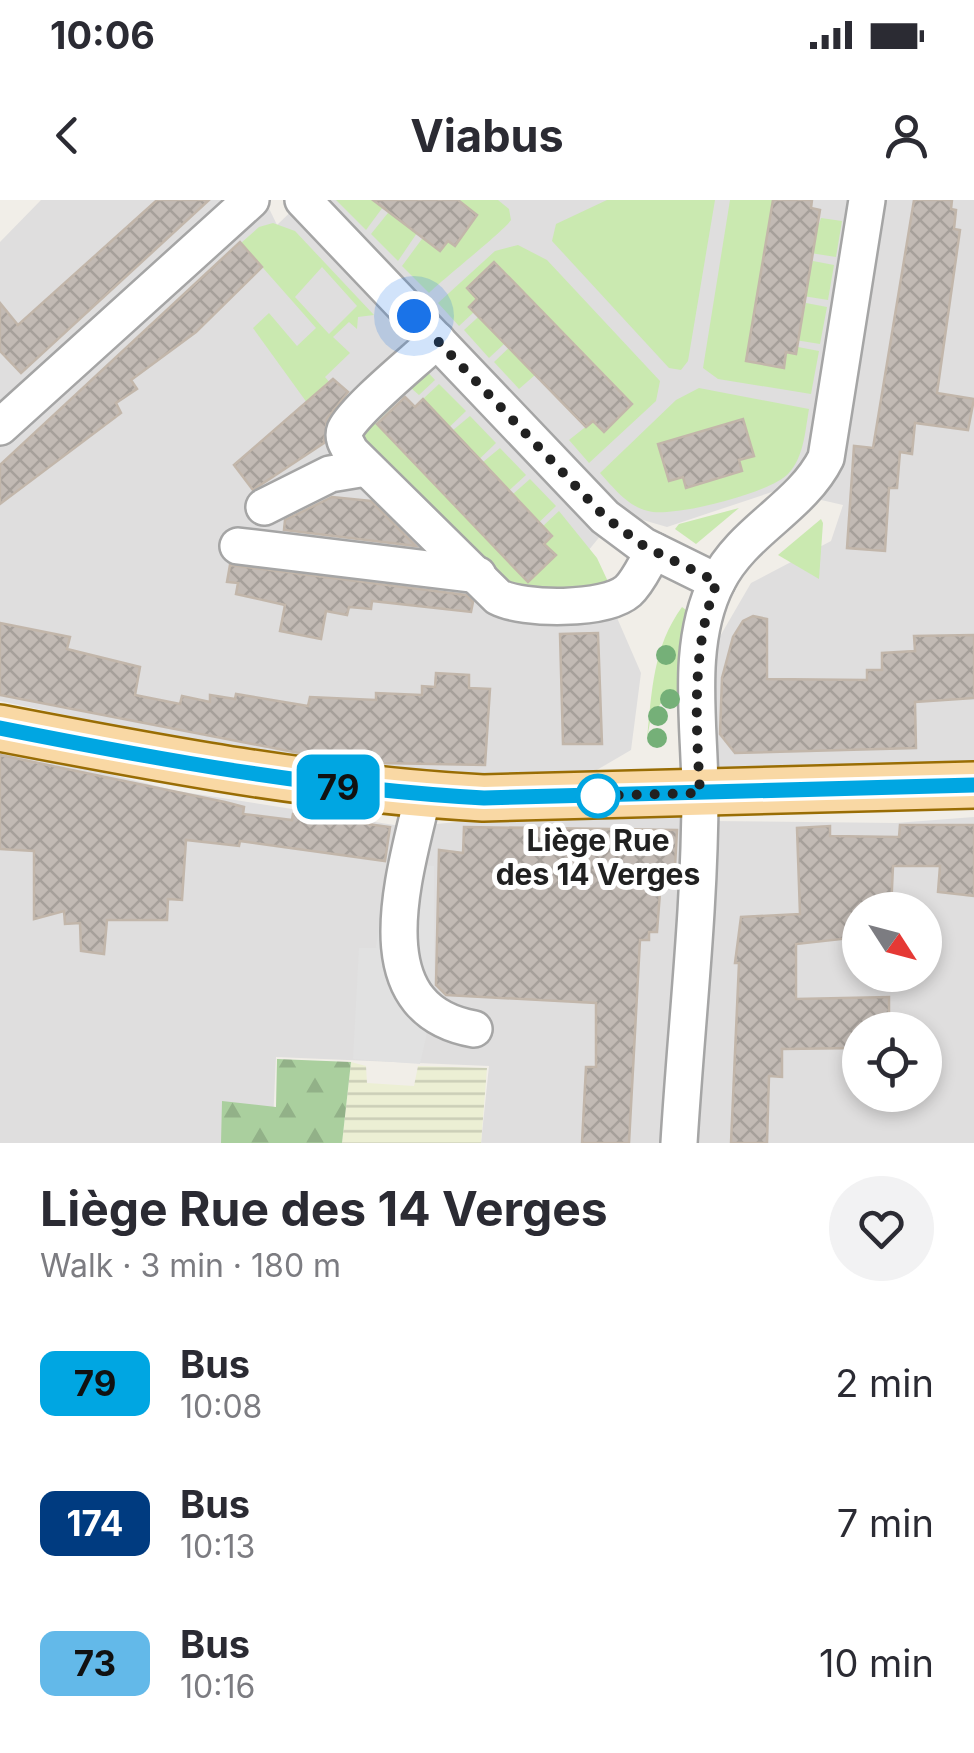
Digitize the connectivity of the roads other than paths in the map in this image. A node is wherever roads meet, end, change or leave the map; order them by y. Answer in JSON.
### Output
{"nodes":[{"id":1,"x":251,"y":200,"type":"edge"},
{"id":2,"x":303,"y":200,"type":"edge"},
{"id":3,"x":867,"y":200,"type":"edge"},
{"id":4,"x":436,"y":340,"type":"junction"},
{"id":5,"x":0,"y":427,"type":"edge"},
{"id":6,"x":366,"y":468,"type":"junction"},
{"id":7,"x":264,"y":507,"type":"dead end"},
{"id":8,"x":238,"y":546,"type":"dead end"},
{"id":9,"x":654,"y":551,"type":"junction"},
{"id":10,"x":478,"y":574,"type":"junction"},
{"id":11,"x":717,"y":582,"type":"junction"},
{"id":12,"x":0,"y":728,"type":"edge"},
{"id":13,"x":974,"y":786,"type":"edge"},
{"id":14,"x":700,"y":793,"type":"junction"},
{"id":15,"x":423,"y":795,"type":"junction"},
{"id":16,"x":474,"y":1029,"type":"dead end"},
{"id":17,"x":679,"y":1143,"type":"edge"}],
"edges":[{"from":1,"to":5,"type":"street"},
{"from":2,"to":4,"type":"street"},
{"from":3,"to":11,"type":"street"},
{"from":4,"to":6,"type":"street"},
{"from":4,"to":9,"type":"street"},
{"from":6,"to":7,"type":"street"},
{"from":6,"to":10,"type":"street"},
{"from":8,"to":10,"type":"street"},
{"from":9,"to":10,"type":"street"},
{"from":9,"to":11,"type":"street"},
{"from":11,"to":14,"type":"street"},
{"from":12,"to":15,"type":"main road"},
{"from":13,"to":14,"type":"main road"},
{"from":14,"to":15,"type":"main road"},
{"from":14,"to":17,"type":"street"},
{"from":15,"to":16,"type":"street"}]}
